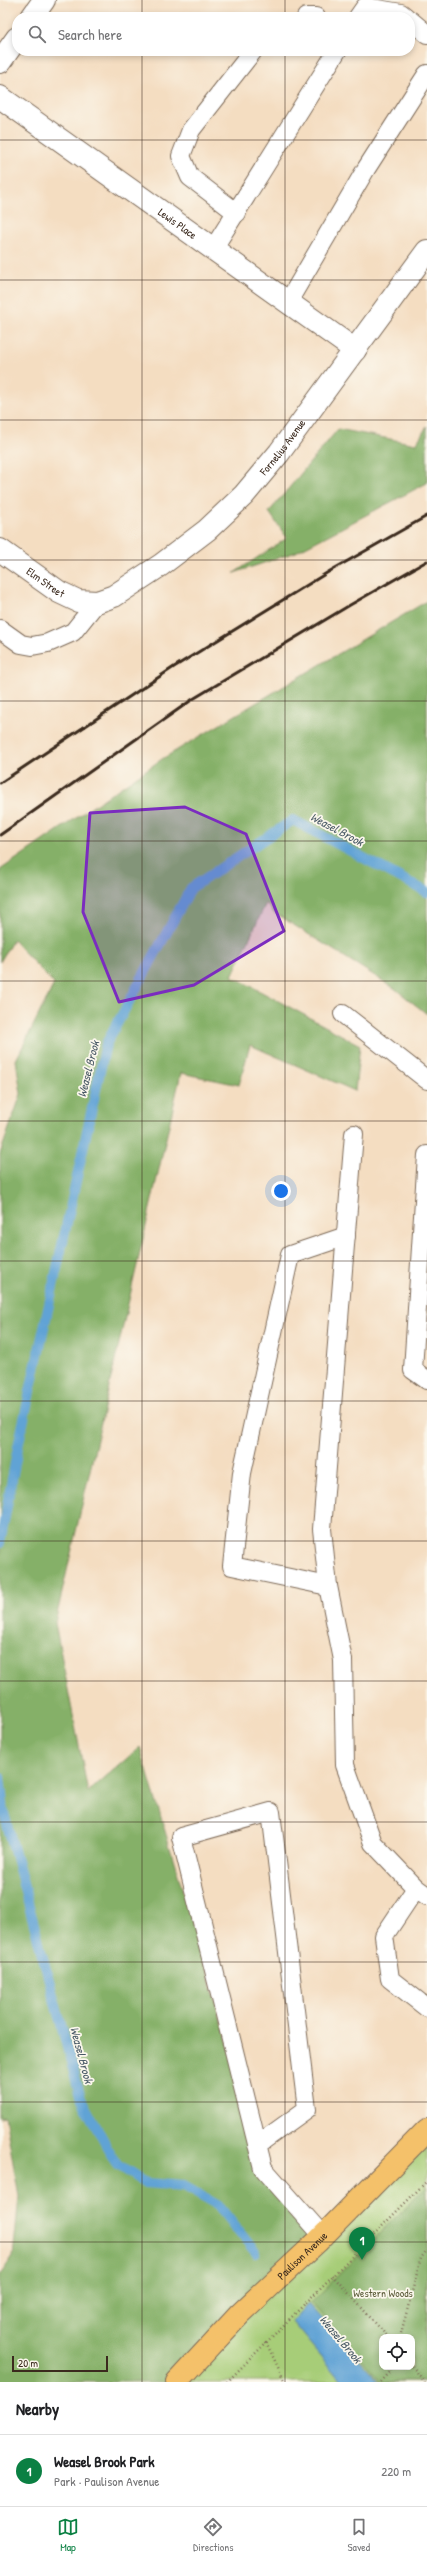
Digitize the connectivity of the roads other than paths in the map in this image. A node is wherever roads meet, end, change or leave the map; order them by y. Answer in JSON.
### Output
{"nodes":[{"id":1,"x":44,"y":0,"type":"edge"},
{"id":2,"x":36,"y":12,"type":"edge"},
{"id":3,"x":415,"y":24,"type":"edge"},
{"id":4,"x":427,"y":34,"type":"edge"},
{"id":5,"x":12,"y":45,"type":"edge"},
{"id":6,"x":249,"y":56,"type":"edge"},
{"id":7,"x":334,"y":56,"type":"edge"},
{"id":8,"x":0,"y":62,"type":"edge"},
{"id":9,"x":427,"y":74,"type":"edge"},
{"id":10,"x":0,"y":97,"type":"edge"},
{"id":11,"x":237,"y":213,"type":"junction"},
{"id":12,"x":213,"y":249,"type":"junction"},
{"id":13,"x":427,"y":251,"type":"edge"},
{"id":14,"x":288,"y":302,"type":"junction"},
{"id":15,"x":355,"y":350,"type":"junction"},
{"id":16,"x":0,"y":550,"type":"edge"},
{"id":17,"x":97,"y":602,"type":"junction"},
{"id":18,"x":2,"y":634,"type":"edge"},
{"id":19,"x":343,"y":1014,"type":"dead end"},
{"id":20,"x":427,"y":1080,"type":"edge"},
{"id":21,"x":354,"y":1134,"type":"dead end"},
{"id":22,"x":427,"y":1155,"type":"edge"},
{"id":23,"x":346,"y":1236,"type":"junction"},
{"id":24,"x":427,"y":1380,"type":"edge"},
{"id":25,"x":328,"y":1586,"type":"junction"},
{"id":26,"x":422,"y":1892,"type":"edge"},
{"id":27,"x":427,"y":2008,"type":"edge"},
{"id":28,"x":427,"y":2130,"type":"edge"},
{"id":29,"x":257,"y":2145,"type":"junction"},
{"id":30,"x":323,"y":2236,"type":"junction"},
{"id":31,"x":177,"y":2382,"type":"edge"}],
"edges":[{"from":1,"to":2,"type":"street"},
{"from":3,"to":4,"type":"lane"},
{"from":5,"to":8,"type":"street"},
{"from":6,"to":11,"type":"lane"},
{"from":7,"to":11,"type":"lane"},
{"from":9,"to":14,"type":"lane"},
{"from":10,"to":12,"type":"street","name":"Lewis Place"},
{"from":11,"to":12,"type":"lane"},
{"from":12,"to":14,"type":"street","name":"Lewis Place"},
{"from":13,"to":15,"type":"street","name":"Fornelius Avenue"},
{"from":14,"to":15,"type":"street","name":"Lewis Place"},
{"from":15,"to":17,"type":"street","name":"Fornelius Avenue"},
{"from":16,"to":17,"type":"street","name":"Elm Street"},
{"from":17,"to":18,"type":"lane"},
{"from":19,"to":20,"type":"lane"},
{"from":21,"to":23,"type":"lane"},
{"from":22,"to":24,"type":"lane"},
{"from":23,"to":25,"type":"lane"},
{"from":23,"to":25,"type":"lane"},
{"from":25,"to":26,"type":"lane"},
{"from":26,"to":27,"type":"lane"},
{"from":28,"to":30,"type":"main road","name":"Paulison Avenue"},
{"from":29,"to":29,"type":"lane"},
{"from":29,"to":30,"type":"lane"},
{"from":30,"to":31,"type":"main road","name":"Paulison Avenue"}]}
